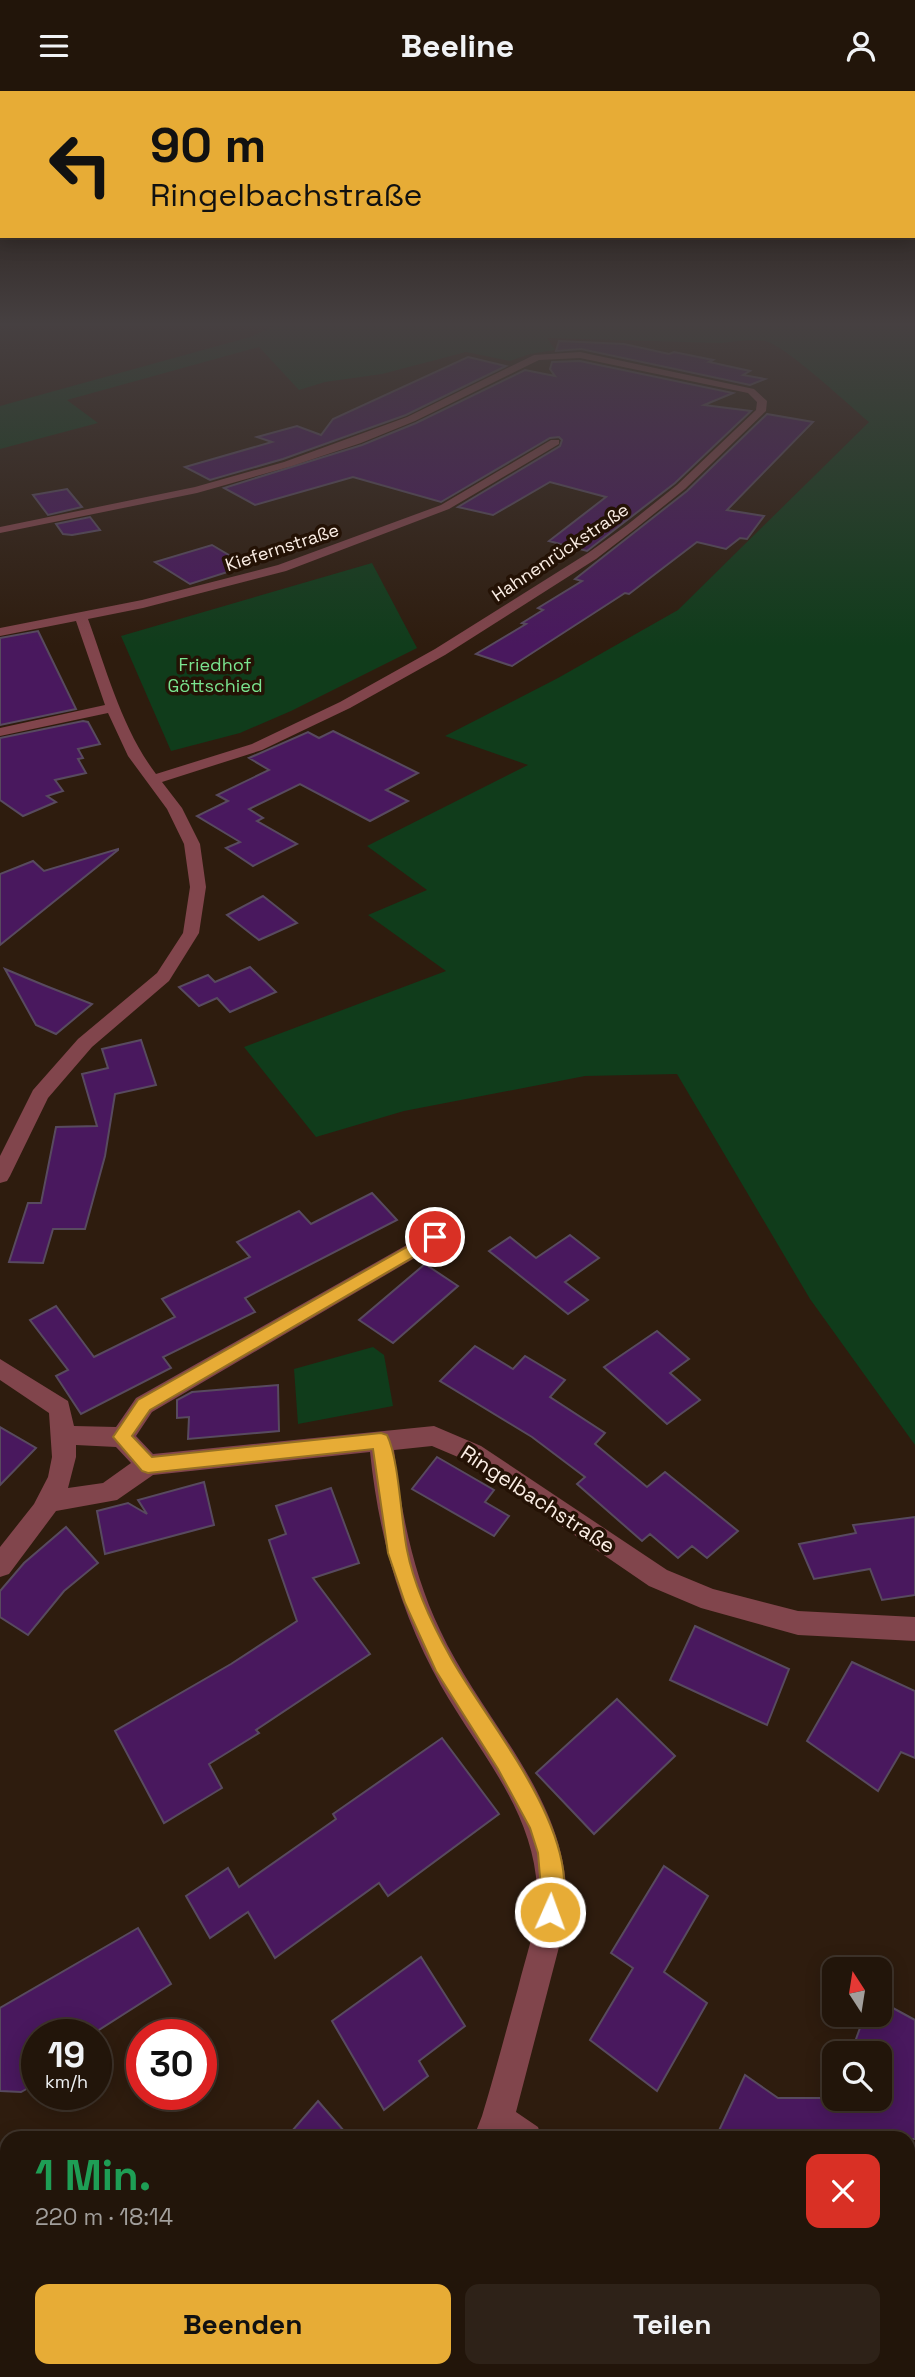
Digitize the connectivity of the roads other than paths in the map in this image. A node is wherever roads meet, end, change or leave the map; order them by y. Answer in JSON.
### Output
{"nodes":[{"id":1,"x":377,"y":433,"type":"edge"},
{"id":2,"x":738,"y":433,"type":"edge"},
{"id":3,"x":555,"y":442,"type":"dead end"},
{"id":4,"x":0,"y":530,"type":"edge"},
{"id":5,"x":82,"y":616,"type":"junction"},
{"id":6,"x":0,"y":632,"type":"edge"},
{"id":7,"x":113,"y":708,"type":"junction"},
{"id":8,"x":0,"y":732,"type":"edge"},
{"id":9,"x":153,"y":780,"type":"junction"},
{"id":10,"x":0,"y":1177,"type":"edge"},
{"id":11,"x":435,"y":1237,"type":"dead end"},
{"id":12,"x":0,"y":1368,"type":"edge"},
{"id":13,"x":66,"y":1435,"type":"junction"},
{"id":14,"x":122,"y":1437,"type":"junction"},
{"id":15,"x":381,"y":1441,"type":"junction"},
{"id":16,"x":148,"y":1465,"type":"junction"},
{"id":17,"x":52,"y":1501,"type":"junction"},
{"id":18,"x":0,"y":1566,"type":"edge"},
{"id":19,"x":915,"y":1629,"type":"edge"},
{"id":20,"x":494,"y":2129,"type":"edge"}],
"edges":[{"from":1,"to":4,"type":"street","name":"Hahnenrückstraße"},
{"from":2,"to":9,"type":"street","name":"Hahnenrückstraße"},
{"from":3,"to":5,"type":"street","name":"Kiefernstraße"},
{"from":5,"to":6,"type":"street","name":"Kiefernstraße"},
{"from":5,"to":7,"type":"street"},
{"from":7,"to":8,"type":"street"},
{"from":7,"to":9,"type":"street"},
{"from":9,"to":10,"type":"street"},
{"from":11,"to":14,"type":"street"},
{"from":12,"to":13,"type":"street"},
{"from":13,"to":14,"type":"street"},
{"from":13,"to":17,"type":"street"},
{"from":14,"to":16,"type":"street"},
{"from":15,"to":16,"type":"street","name":"Ringelbachstraße"},
{"from":15,"to":19,"type":"street","name":"Ringelbachstraße"},
{"from":15,"to":20,"type":"street"},
{"from":16,"to":17,"type":"street","name":"Ringelbachstraße"},
{"from":17,"to":18,"type":"street"}]}
